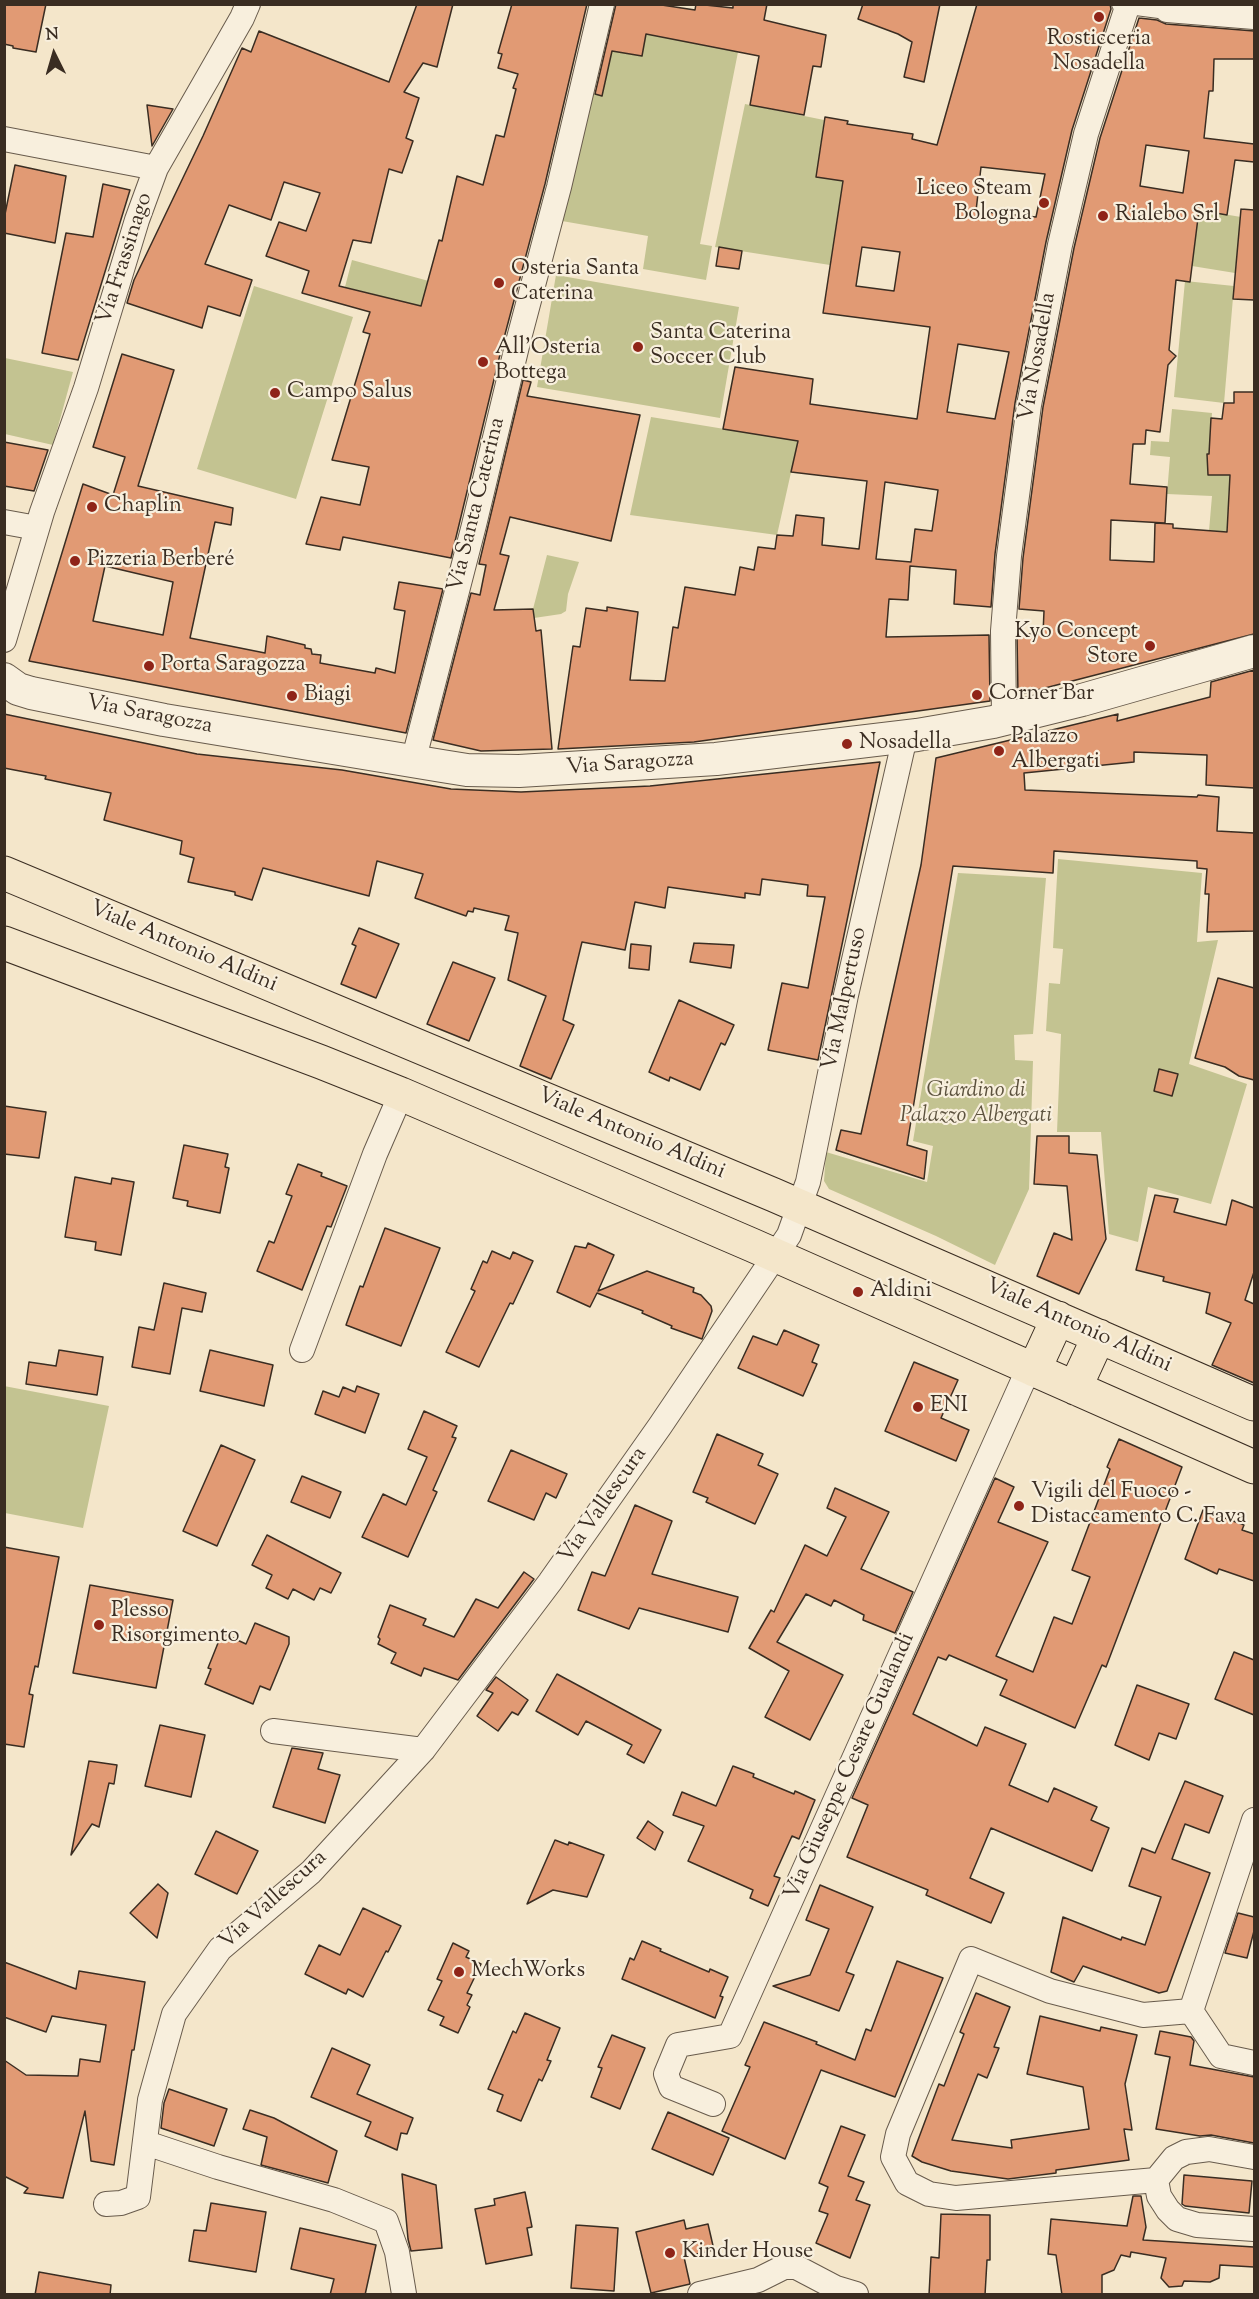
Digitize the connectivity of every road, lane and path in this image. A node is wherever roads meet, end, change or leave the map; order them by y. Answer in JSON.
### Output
{"nodes":[{"id":1,"x":602,"y":4,"type":"edge"},
{"id":2,"x":1125,"y":5,"type":"edge"},
{"id":3,"x":1167,"y":10,"type":"joint"},
{"id":4,"x":245,"y":11,"type":"edge"},
{"id":5,"x":1254,"y":17,"type":"edge"},
{"id":6,"x":4,"y":140,"type":"edge"},
{"id":7,"x":156,"y":168,"type":"junction"},
{"id":8,"x":4,"y":522,"type":"edge"},
{"id":9,"x":37,"y":528,"type":"junction"},
{"id":10,"x":4,"y":640,"type":"edge"},
{"id":11,"x":1254,"y":651,"type":"edge"},
{"id":12,"x":4,"y":679,"type":"edge"},
{"id":13,"x":1005,"y":719,"type":"junction"},
{"id":14,"x":905,"y":737,"type":"junction"},
{"id":15,"x":413,"y":762,"type":"junction"},
{"id":16,"x":4,"y":873,"type":"edge"},
{"id":17,"x":4,"y":943,"type":"edge"},
{"id":18,"x":401,"y":1094,"type":"junction"},
{"id":19,"x":800,"y":1206,"type":"junction"},
{"id":20,"x":776,"y":1256,"type":"junction"},
{"id":21,"x":1058,"y":1318,"type":"junction"},
{"id":22,"x":1099,"y":1336,"type":"junction"},
{"id":23,"x":302,"y":1350,"type":"dead end"},
{"id":24,"x":1034,"y":1370,"type":"junction"},
{"id":25,"x":1075,"y":1388,"type":"junction"},
{"id":26,"x":1254,"y":1404,"type":"edge"},
{"id":27,"x":1254,"y":1467,"type":"edge"},
{"id":28,"x":273,"y":1731,"type":"dead end"},
{"id":29,"x":423,"y":1750,"type":"junction"},
{"id":30,"x":1254,"y":1820,"type":"edge"},
{"id":31,"x":1191,"y":2011,"type":"junction"},
{"id":32,"x":1254,"y":2063,"type":"edge"},
{"id":33,"x":713,"y":2104,"type":"dead end"},
{"id":34,"x":146,"y":2143,"type":"junction"},
{"id":35,"x":1254,"y":2157,"type":"edge"},
{"id":36,"x":1156,"y":2180,"type":"junction"},
{"id":37,"x":106,"y":2204,"type":"dead end"},
{"id":38,"x":1254,"y":2229,"type":"edge"},
{"id":39,"x":404,"y":2295,"type":"edge"},
{"id":40,"x":700,"y":2295,"type":"edge"},
{"id":41,"x":856,"y":2295,"type":"edge"}],
"edges":[{"from":1,"to":15,"type":"street","name":"Via Santa Caterina"},
{"from":2,"to":3,"type":"street"},
{"from":2,"to":13,"type":"street","name":"Via Nosadella"},
{"from":3,"to":5,"type":"street"},
{"from":4,"to":7,"type":"street","name":"Via Frassinago"},
{"from":6,"to":7,"type":"street"},
{"from":7,"to":9,"type":"street","name":"Via Frassinago"},
{"from":8,"to":9,"type":"street"},
{"from":9,"to":10,"type":"street","name":"Via Frassinago"},
{"from":11,"to":13,"type":"street","name":"Via Saragozza"},
{"from":12,"to":15,"type":"street","name":"Via Saragozza"},
{"from":13,"to":14,"type":"street","name":"Via Saragozza"},
{"from":14,"to":15,"type":"street","name":"Via Saragozza"},
{"from":14,"to":19,"type":"street","name":"Via Malpertuso"},
{"from":16,"to":19,"type":"main road","name":"Viale Antonio Aldini"},
{"from":17,"to":18,"type":"main road"},
{"from":18,"to":20,"type":"main road"},
{"from":18,"to":23,"type":"street"},
{"from":19,"to":20,"type":"street","name":"Via Malpertuso"},
{"from":19,"to":21,"type":"main road","name":"Viale Antonio Aldini"},
{"from":20,"to":24,"type":"main road"},
{"from":20,"to":29,"type":"street","name":"Via Vallescura"},
{"from":21,"to":22,"type":"main road","name":"Viale Antonio Aldini"},
{"from":21,"to":24,"type":"main road"},
{"from":22,"to":25,"type":"main road"},
{"from":22,"to":26,"type":"main road","name":"Viale Antonio Aldini"},
{"from":24,"to":25,"type":"main road"},
{"from":24,"to":33,"type":"street","name":"Via Giuseppe Cesare Gualandi"},
{"from":25,"to":27,"type":"main road"},
{"from":28,"to":29,"type":"street"},
{"from":29,"to":34,"type":"street","name":"Via Vallescura"},
{"from":30,"to":31,"type":"street"},
{"from":31,"to":32,"type":"street"},
{"from":31,"to":36,"type":"street"},
{"from":34,"to":37,"type":"street","name":"Via Vallescura"},
{"from":34,"to":39,"type":"street"},
{"from":35,"to":36,"type":"street"},
{"from":36,"to":38,"type":"street"},
{"from":40,"to":41,"type":"street"}]}
